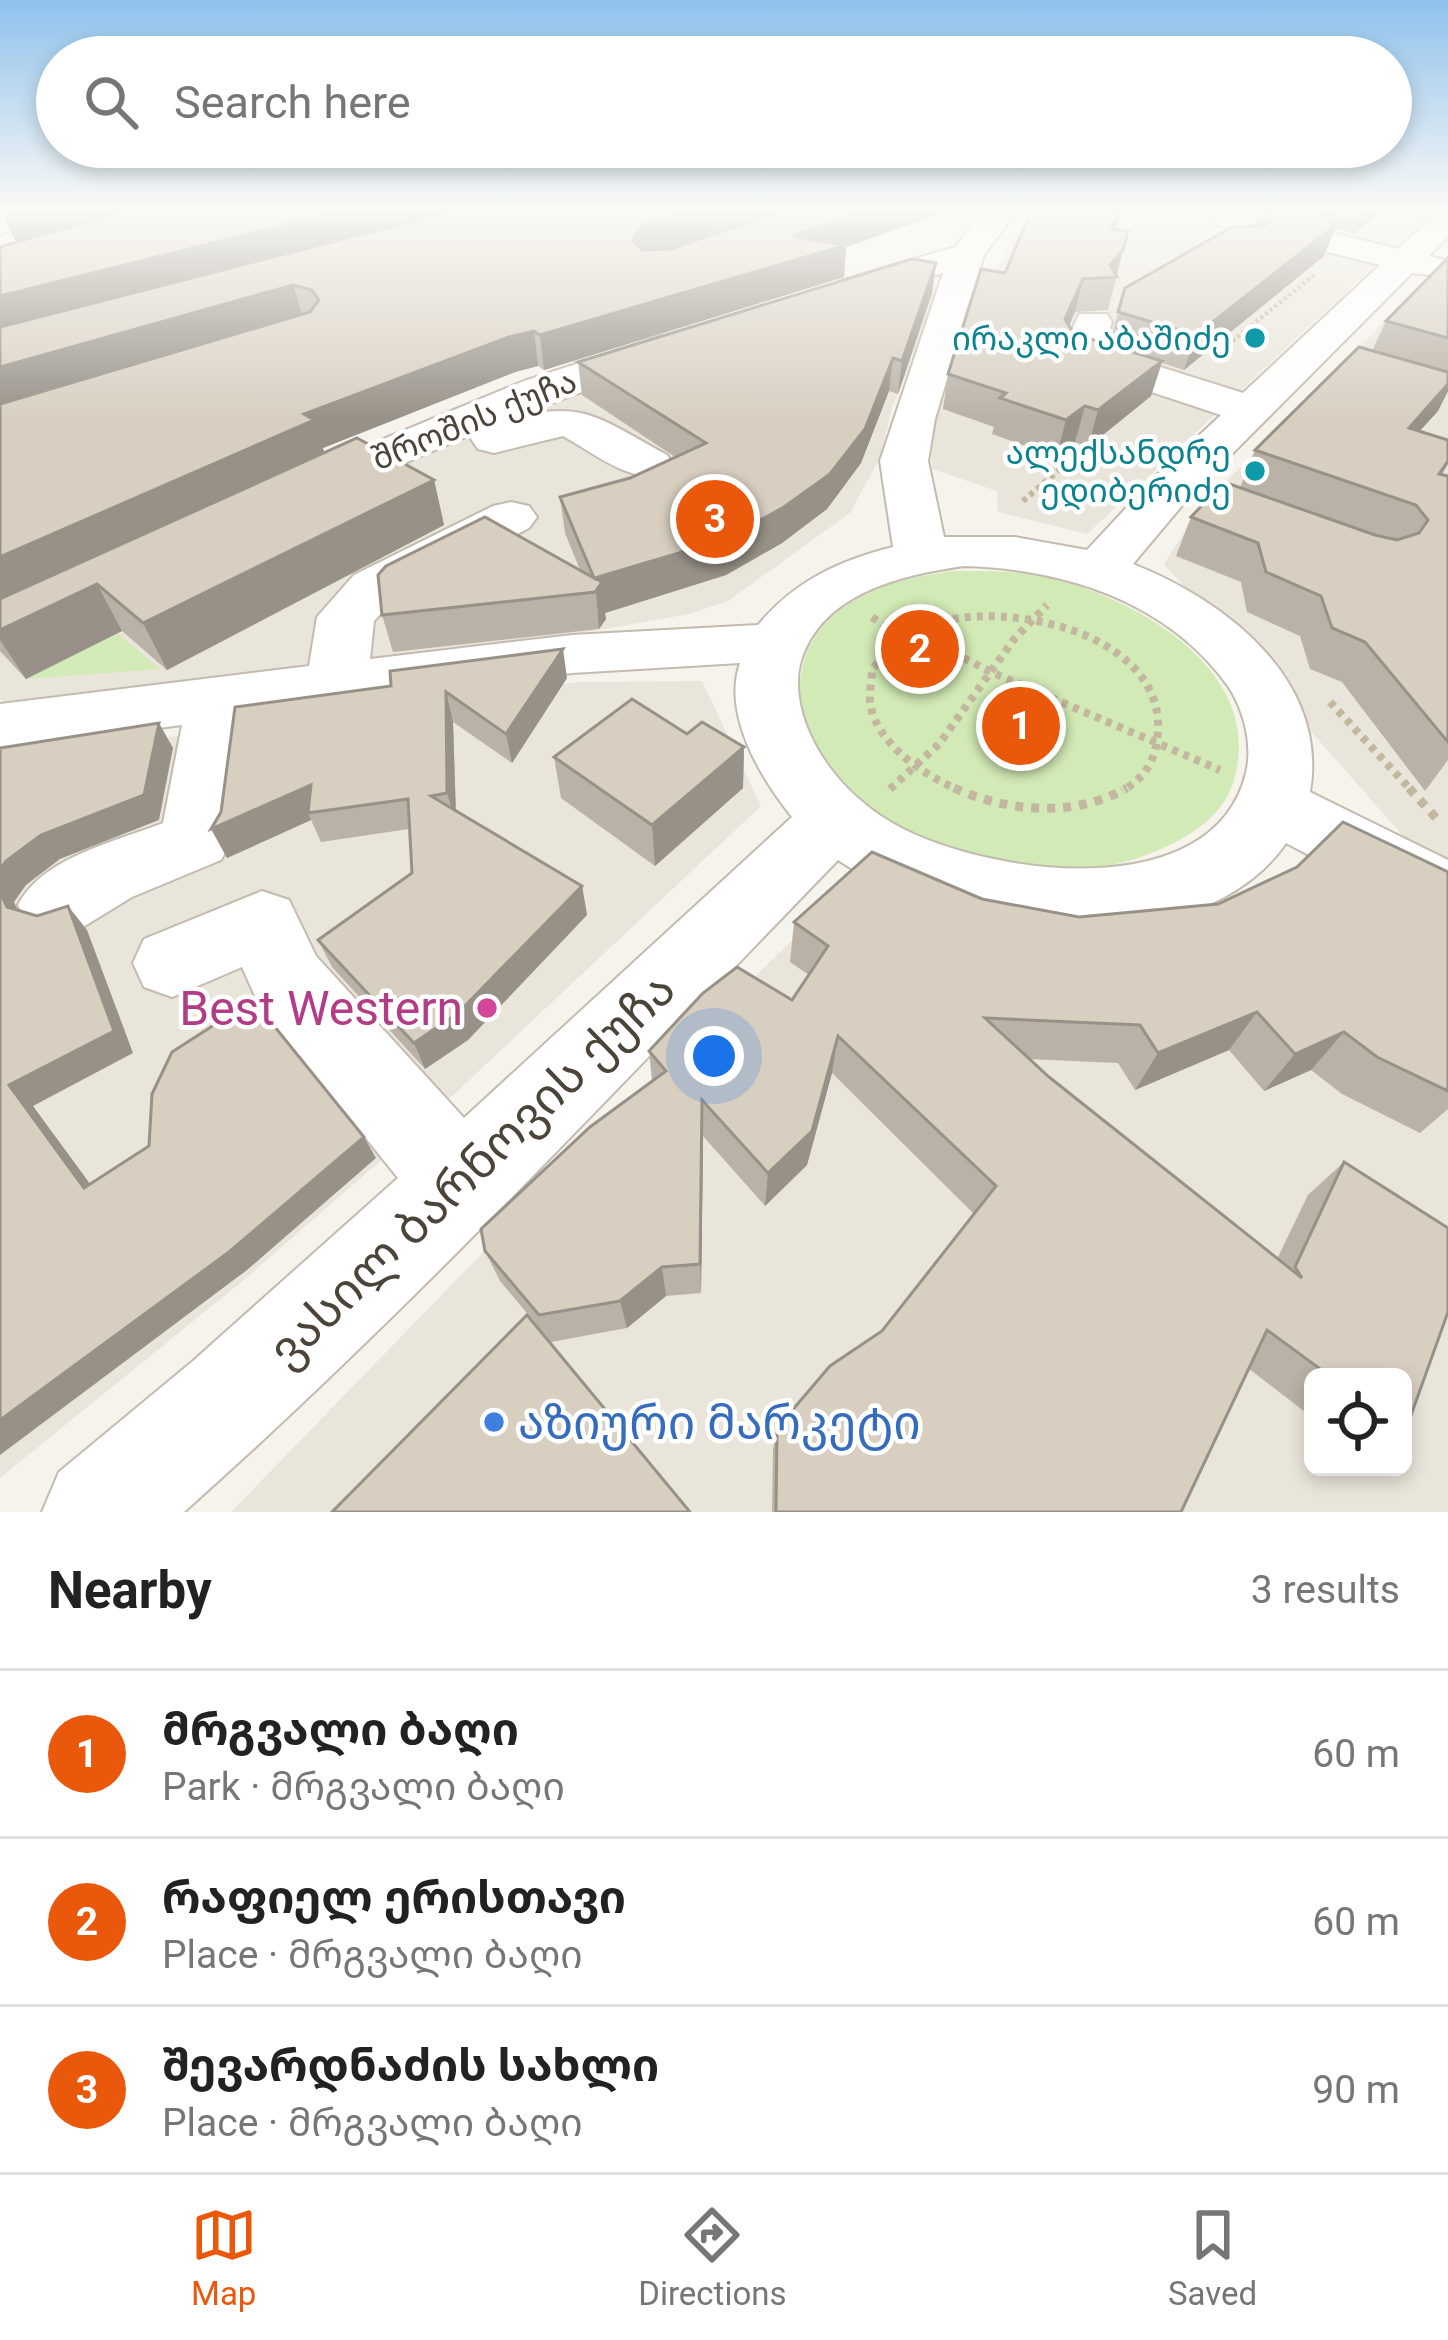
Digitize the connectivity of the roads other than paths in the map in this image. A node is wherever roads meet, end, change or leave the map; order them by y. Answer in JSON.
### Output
{"nodes":[{"id":1,"x":885,"y":280,"type":"edge"},
{"id":2,"x":959,"y":280,"type":"edge"},
{"id":3,"x":1385,"y":280,"type":"edge"},
{"id":4,"x":819,"y":300,"type":"edge"},
{"id":5,"x":1093,"y":322,"type":"edge"},
{"id":6,"x":577,"y":332,"type":"edge"},
{"id":7,"x":693,"y":338,"type":"edge"},
{"id":8,"x":1308,"y":355,"type":"junction"},
{"id":9,"x":634,"y":357,"type":"junction"},
{"id":10,"x":1356,"y":369,"type":"edge"},
{"id":11,"x":1251,"y":410,"type":"junction"},
{"id":12,"x":650,"y":465,"type":"edge"},
{"id":13,"x":328,"y":477,"type":"junction"},
{"id":14,"x":1173,"y":486,"type":"junction"},
{"id":15,"x":1228,"y":506,"type":"edge"},
{"id":16,"x":264,"y":508,"type":"edge"},
{"id":17,"x":511,"y":517,"type":"dead end"},
{"id":18,"x":921,"y":554,"type":"junction"},
{"id":19,"x":1080,"y":580,"type":"junction"},
{"id":20,"x":776,"y":644,"type":"junction"},
{"id":21,"x":337,"y":684,"type":"junction"},
{"id":22,"x":218,"y":698,"type":"junction"},
{"id":23,"x":0,"y":726,"type":"edge"},
{"id":24,"x":1252,"y":790,"type":"junction"},
{"id":25,"x":858,"y":808,"type":"junction"},
{"id":26,"x":1448,"y":894,"type":"edge"},
{"id":27,"x":56,"y":905,"type":"edge"},
{"id":28,"x":172,"y":964,"type":"dead end"},
{"id":29,"x":461,"y":1183,"type":"junction"},
{"id":30,"x":99,"y":1512,"type":"edge"}],
"edges":[{"from":1,"to":4,"type":"street"},
{"from":2,"to":18,"type":"street"},
{"from":3,"to":8,"type":"street"},
{"from":5,"to":11,"type":"street"},
{"from":6,"to":9,"type":"street"},
{"from":7,"to":9,"type":"street","name":"შროშის ქუჩა"},
{"from":8,"to":10,"type":"street"},
{"from":8,"to":11,"type":"street"},
{"from":9,"to":13,"type":"street","name":"შროშის ქუჩა"},
{"from":11,"to":14,"type":"street"},
{"from":12,"to":13,"type":"street"},
{"from":13,"to":16,"type":"street","name":"შროშის ქუჩა"},
{"from":14,"to":15,"type":"street"},
{"from":14,"to":19,"type":"street"},
{"from":17,"to":21,"type":"street"},
{"from":18,"to":19,"type":"street"},
{"from":18,"to":20,"type":"street"},
{"from":19,"to":24,"type":"street"},
{"from":20,"to":21,"type":"street"},
{"from":20,"to":25,"type":"street"},
{"from":21,"to":22,"type":"street"},
{"from":22,"to":23,"type":"street"},
{"from":22,"to":27,"type":"street"},
{"from":24,"to":25,"type":"street"},
{"from":24,"to":26,"type":"street"},
{"from":25,"to":29,"type":"street","name":"ვასილ ბარნოვის ქუჩა"},
{"from":28,"to":29,"type":"street"},
{"from":29,"to":30,"type":"street","name":"ვასილ ბარნოვის ქუჩა"}]}
